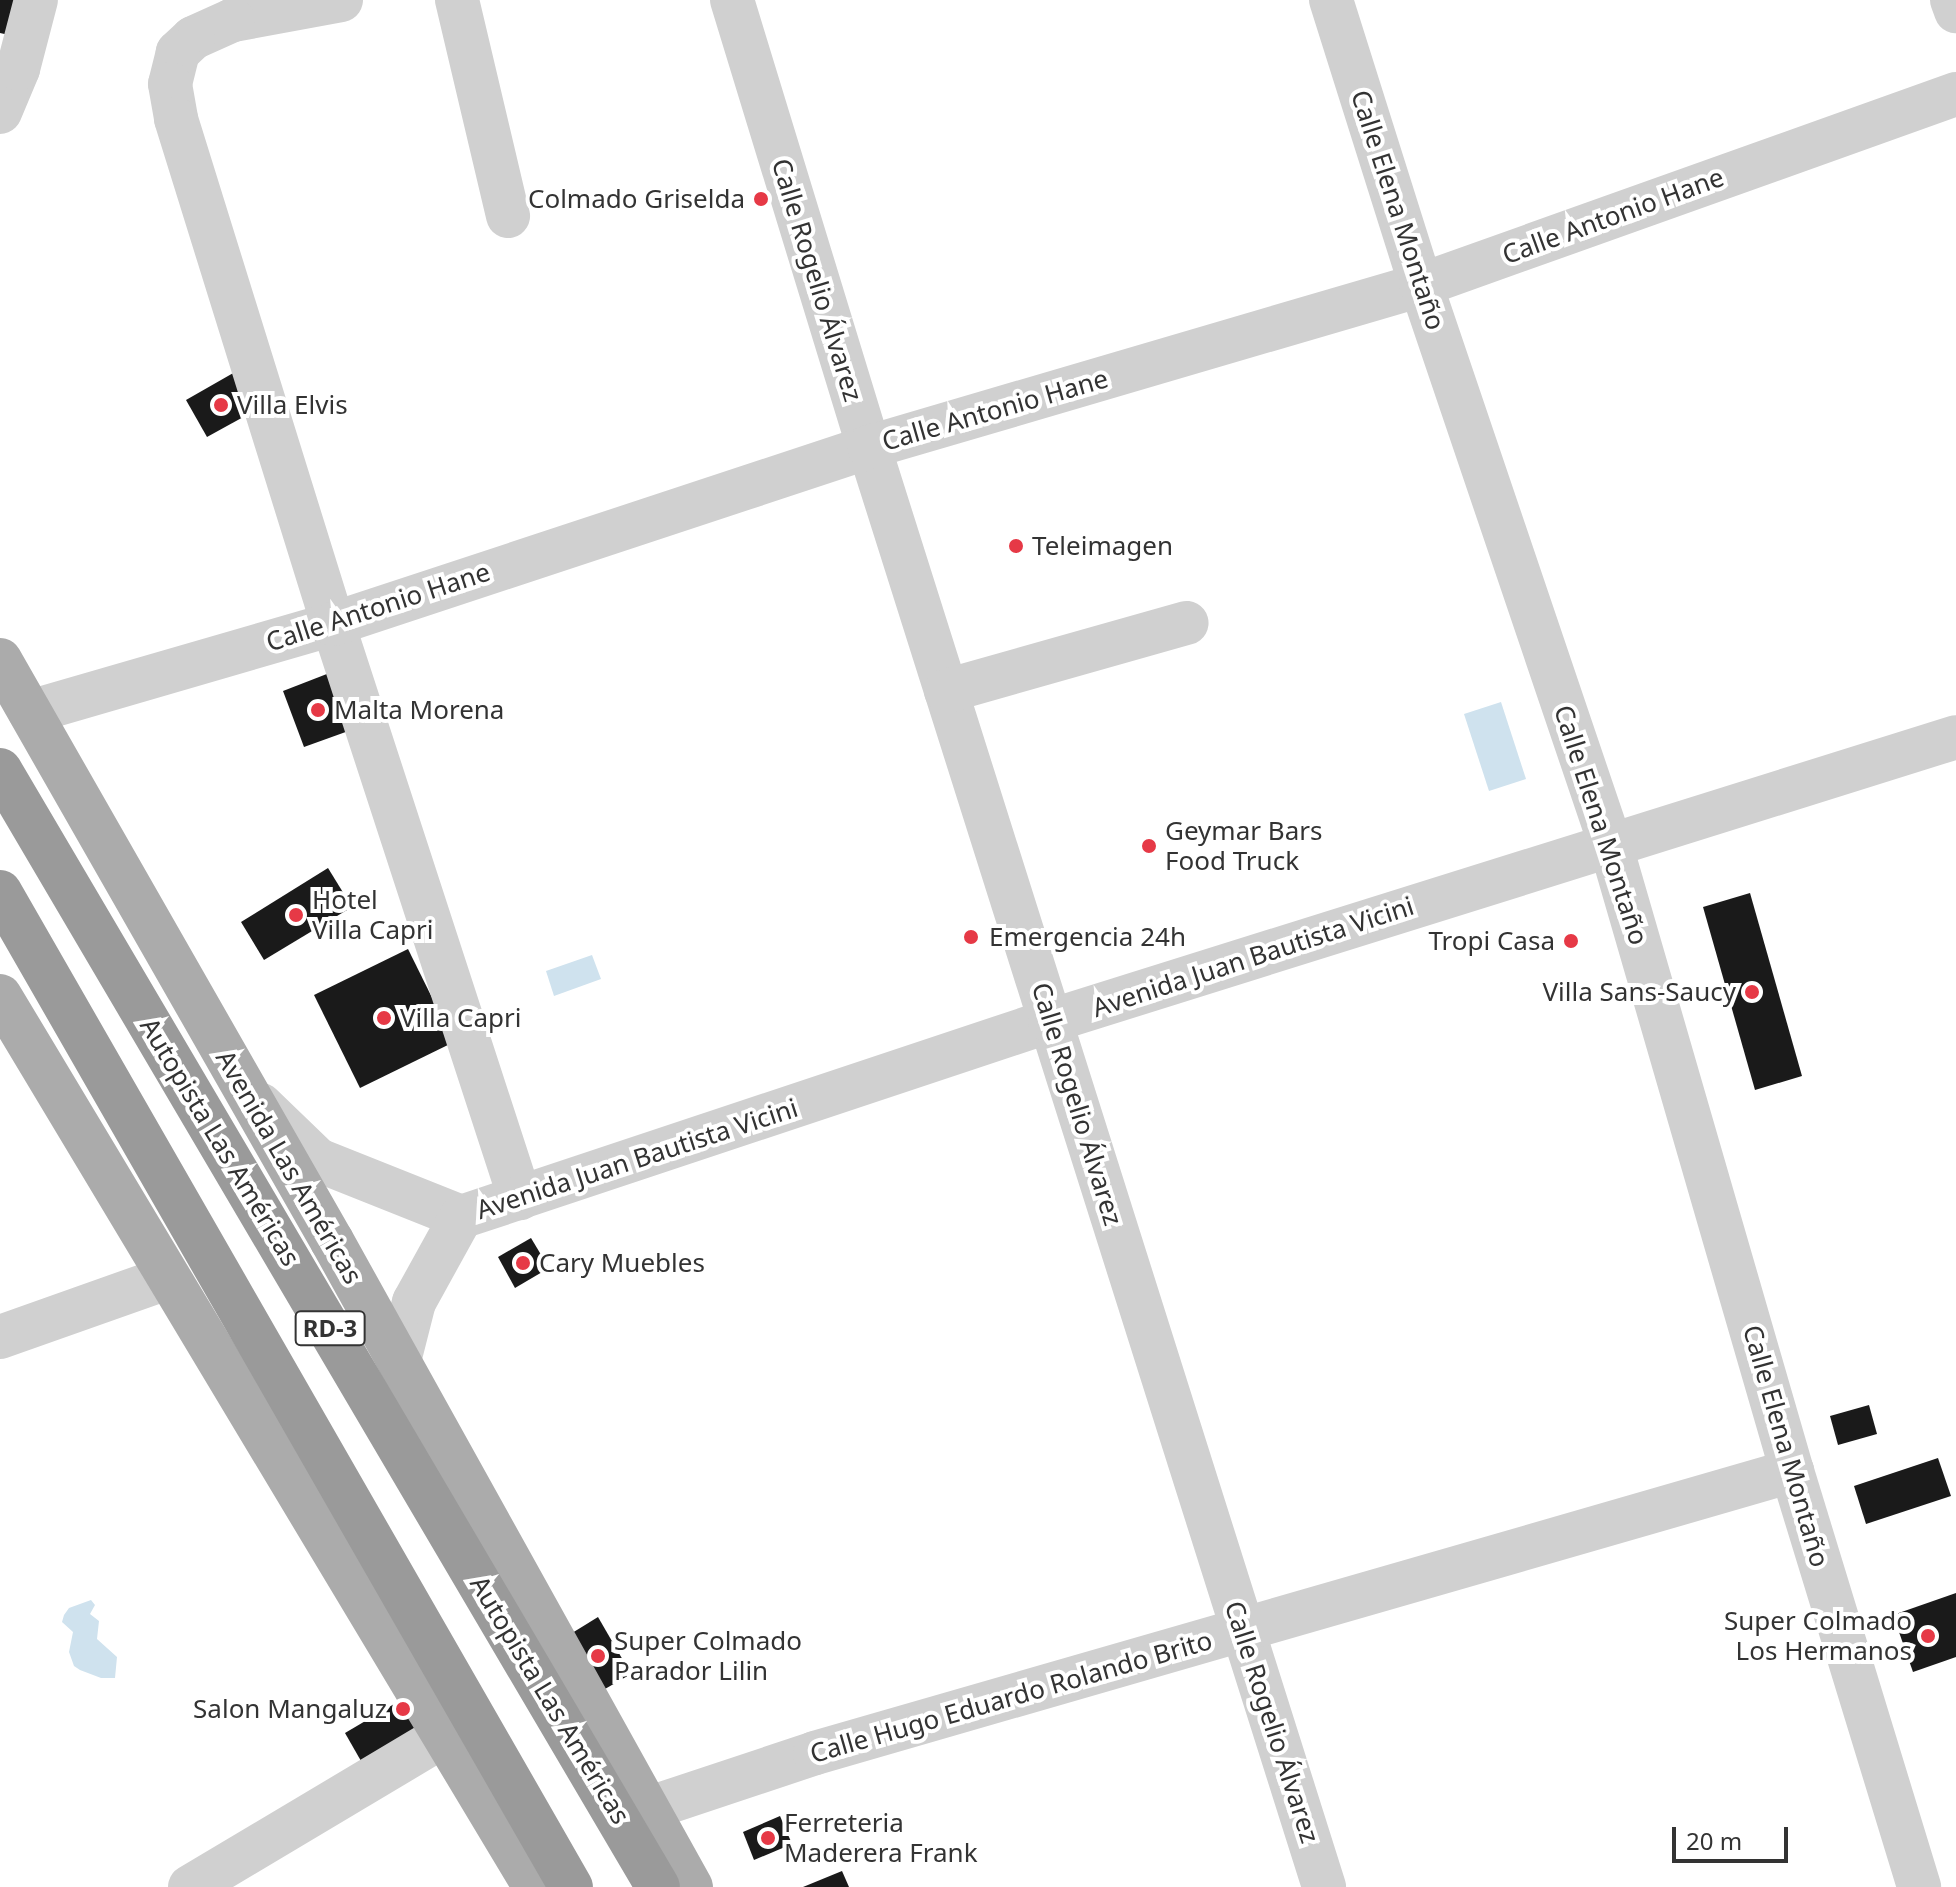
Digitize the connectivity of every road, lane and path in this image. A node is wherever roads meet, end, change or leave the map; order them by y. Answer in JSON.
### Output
{"nodes":[{"id":1,"x":36,"y":0,"type":"edge"},
{"id":2,"x":457,"y":0,"type":"edge"},
{"id":3,"x":732,"y":0,"type":"edge"},
{"id":4,"x":1331,"y":0,"type":"edge"},
{"id":5,"x":1952,"y":0,"type":"edge"},
{"id":6,"x":323,"y":2,"type":"edge"},
{"id":7,"x":1956,"y":11,"type":"edge"},
{"id":8,"x":1956,"y":94,"type":"edge"},
{"id":9,"x":0,"y":112,"type":"edge"},
{"id":10,"x":508,"y":216,"type":"dead end"},
{"id":11,"x":1421,"y":285,"type":"junction"},
{"id":12,"x":869,"y":447,"type":"junction"},
{"id":13,"x":1187,"y":623,"type":"dead end"},
{"id":14,"x":333,"y":624,"type":"junction"},
{"id":15,"x":0,"y":660,"type":"edge"},
{"id":16,"x":946,"y":691,"type":"junction"},
{"id":17,"x":30,"y":712,"type":"junction"},
{"id":18,"x":1956,"y":737,"type":"edge"},
{"id":19,"x":0,"y":770,"type":"edge"},
{"id":20,"x":1610,"y":843,"type":"junction"},
{"id":21,"x":0,"y":892,"type":"edge"},
{"id":22,"x":0,"y":996,"type":"edge"},
{"id":23,"x":1050,"y":1021,"type":"junction"},
{"id":24,"x":245,"y":1089,"type":"junction"},
{"id":25,"x":520,"y":1198,"type":"junction"},
{"id":26,"x":461,"y":1217,"type":"junction"},
{"id":27,"x":167,"y":1278,"type":"junction"},
{"id":28,"x":0,"y":1337,"type":"edge"},
{"id":29,"x":399,"y":1361,"type":"junction"},
{"id":30,"x":1792,"y":1471,"type":"junction"},
{"id":31,"x":1242,"y":1629,"type":"junction"},
{"id":32,"x":443,"y":1736,"type":"junction"},
{"id":33,"x":647,"y":1809,"type":"junction"},
{"id":34,"x":190,"y":1887,"type":"edge"},
{"id":35,"x":535,"y":1887,"type":"edge"},
{"id":36,"x":571,"y":1887,"type":"edge"},
{"id":37,"x":658,"y":1887,"type":"edge"},
{"id":38,"x":691,"y":1887,"type":"edge"},
{"id":39,"x":1324,"y":1887,"type":"edge"},
{"id":40,"x":1919,"y":1887,"type":"edge"}],
"edges":[{"from":1,"to":9,"type":"street"},
{"from":2,"to":10,"type":"street"},
{"from":3,"to":12,"type":"street","name":"Calle Rogelio Álvarez"},
{"from":4,"to":11,"type":"street","name":"Calle Elena Montaño"},
{"from":5,"to":7,"type":"street"},
{"from":6,"to":14,"type":"street"},
{"from":8,"to":11,"type":"street","name":"Calle Antonio Hane"},
{"from":11,"to":12,"type":"street","name":"Calle Antonio Hane"},
{"from":11,"to":20,"type":"street","name":"Calle Elena Montaño"},
{"from":12,"to":14,"type":"street","name":"Calle Antonio Hane"},
{"from":12,"to":16,"type":"street","name":"Calle Rogelio Álvarez"},
{"from":13,"to":16,"type":"street"},
{"from":14,"to":17,"type":"street","name":"Calle Antonio Hane"},
{"from":14,"to":25,"type":"street"},
{"from":15,"to":17,"type":"main road","name":"Avenida Las Américas"},
{"from":16,"to":23,"type":"street","name":"Calle Rogelio Álvarez"},
{"from":17,"to":24,"type":"main road","name":"Avenida Las Américas"},
{"from":18,"to":20,"type":"street","name":"Avenida Juan Bautista Vicini"},
{"from":19,"to":37,"type":"highway","name":"Autopista Las Américas","number":"RD-3"},
{"from":20,"to":23,"type":"street","name":"Avenida Juan Bautista Vicini"},
{"from":20,"to":30,"type":"street","name":"Calle Elena Montaño"},
{"from":21,"to":36,"type":"highway","number":"RD-3"},
{"from":22,"to":27,"type":"main road"},
{"from":23,"to":25,"type":"street","name":"Avenida Juan Bautista Vicini"},
{"from":23,"to":31,"type":"street","name":"Calle Rogelio Álvarez"},
{"from":24,"to":26,"type":"street"},
{"from":24,"to":29,"type":"main road","name":"Avenida Las Américas"},
{"from":25,"to":26,"type":"street","name":"Avenida Juan Bautista Vicini"},
{"from":26,"to":29,"type":"street"},
{"from":27,"to":28,"type":"street"},
{"from":27,"to":32,"type":"main road"},
{"from":29,"to":33,"type":"main road","name":"Avenida Las Américas"},
{"from":30,"to":31,"type":"street","name":"Calle Hugo Eduardo Rolando Brito"},
{"from":30,"to":40,"type":"street","name":"Calle Elena Montaño"},
{"from":31,"to":33,"type":"street","name":"Calle Hugo Eduardo Rolando Brito"},
{"from":31,"to":39,"type":"street","name":"Calle Rogelio Álvarez"},
{"from":32,"to":34,"type":"street"},
{"from":32,"to":35,"type":"main road"},
{"from":33,"to":38,"type":"main road","name":"Avenida Las Américas"}]}
